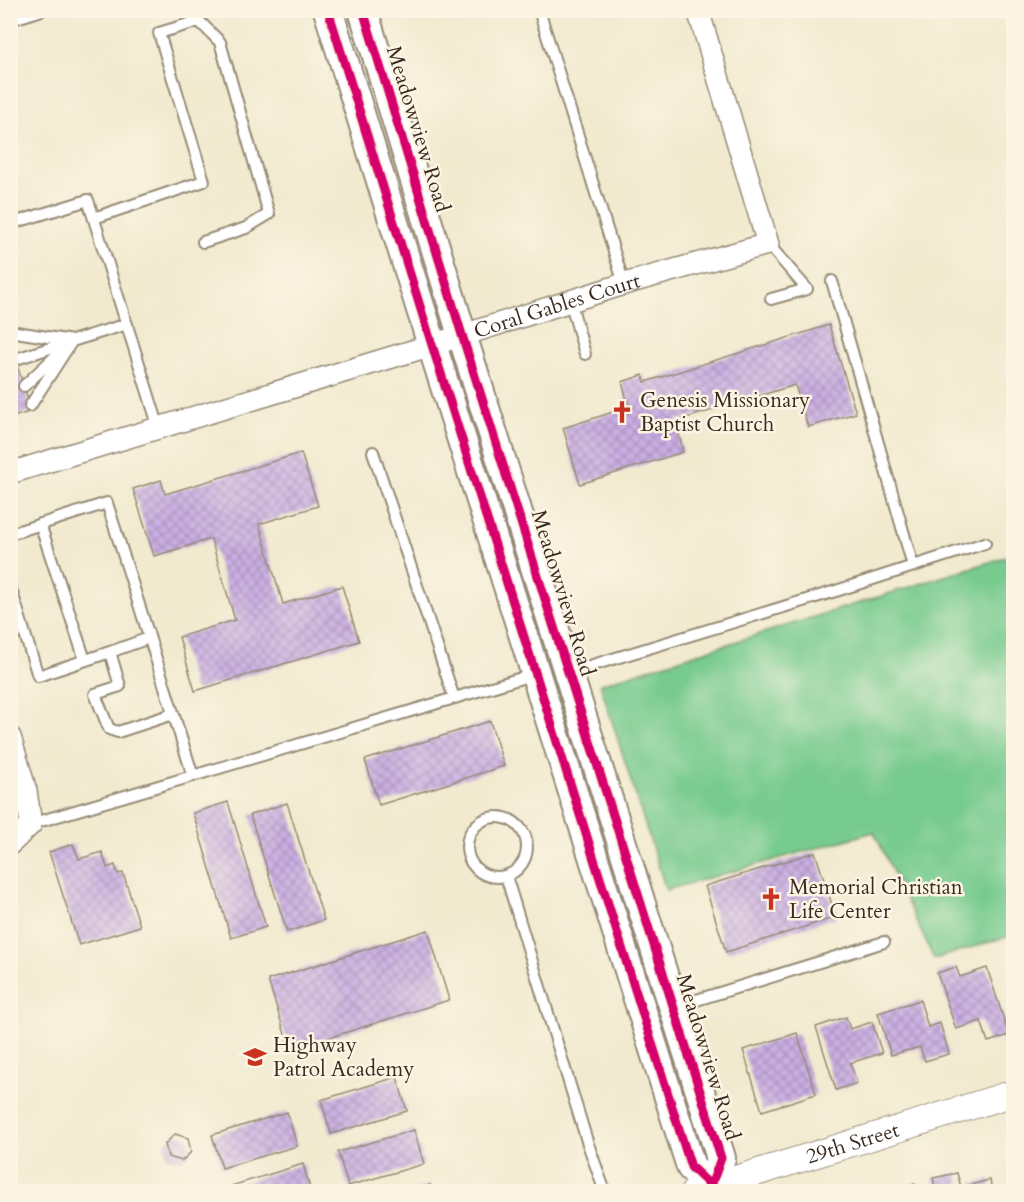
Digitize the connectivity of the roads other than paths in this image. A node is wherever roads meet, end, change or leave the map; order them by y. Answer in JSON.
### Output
{"nodes":[{"id":1,"x":42,"y":10,"type":"edge"},
{"id":2,"x":328,"y":10,"type":"edge"},
{"id":3,"x":363,"y":10,"type":"edge"},
{"id":4,"x":539,"y":10,"type":"edge"},
{"id":5,"x":698,"y":10,"type":"edge"},
{"id":6,"x":198,"y":16,"type":"edge"},
{"id":7,"x":10,"y":20,"type":"edge"},
{"id":8,"x":94,"y":218,"type":"junction"},
{"id":9,"x":10,"y":224,"type":"edge"},
{"id":10,"x":203,"y":242,"type":"dead end"},
{"id":11,"x":768,"y":244,"type":"junction"},
{"id":12,"x":832,"y":281,"type":"dead end"},
{"id":13,"x":624,"y":284,"type":"junction"},
{"id":14,"x":771,"y":299,"type":"dead end"},
{"id":15,"x":570,"y":300,"type":"junction"},
{"id":16,"x":127,"y":324,"type":"junction"},
{"id":17,"x":10,"y":331,"type":"edge"},
{"id":18,"x":462,"y":335,"type":"junction"},
{"id":19,"x":72,"y":341,"type":"junction"},
{"id":20,"x":432,"y":345,"type":"junction"},
{"id":21,"x":585,"y":354,"type":"dead end"},
{"id":22,"x":16,"y":359,"type":"dead end"},
{"id":23,"x":24,"y":386,"type":"dead end"},
{"id":24,"x":30,"y":406,"type":"dead end"},
{"id":25,"x":159,"y":428,"type":"junction"},
{"id":26,"x":373,"y":452,"type":"dead end"},
{"id":27,"x":10,"y":473,"type":"edge"},
{"id":28,"x":40,"y":524,"type":"junction"},
{"id":29,"x":10,"y":534,"type":"edge"},
{"id":30,"x":985,"y":543,"type":"dead end"},
{"id":31,"x":913,"y":566,"type":"junction"},
{"id":32,"x":10,"y":586,"type":"edge"},
{"id":33,"x":149,"y":638,"type":"junction"},
{"id":34,"x":110,"y":652,"type":"junction"},
{"id":35,"x":85,"y":660,"type":"junction"},
{"id":36,"x":569,"y":672,"type":"junction"},
{"id":37,"x":535,"y":673,"type":"junction"},
{"id":38,"x":454,"y":698,"type":"junction"},
{"id":39,"x":173,"y":714,"type":"junction"},
{"id":40,"x":10,"y":737,"type":"edge"},
{"id":41,"x":192,"y":776,"type":"junction"},
{"id":42,"x":31,"y":824,"type":"junction"},
{"id":43,"x":10,"y":844,"type":"edge"},
{"id":44,"x":506,"y":876,"type":"junction"},
{"id":45,"x":884,"y":942,"type":"dead end"},
{"id":46,"x":674,"y":1008,"type":"junction"},
{"id":47,"x":1012,"y":1099,"type":"edge"},
{"id":48,"x":706,"y":1190,"type":"edge"},
{"id":49,"x":605,"y":1191,"type":"edge"}],
"edges":[{"from":1,"to":7,"type":"lane"},
{"from":2,"to":20,"type":"main road"},
{"from":3,"to":18,"type":"main road","name":"Meadowview Road"},
{"from":4,"to":13,"type":"lane"},
{"from":5,"to":11,"type":"street"},
{"from":6,"to":8,"type":"lane"},
{"from":6,"to":10,"type":"lane"},
{"from":8,"to":9,"type":"lane"},
{"from":8,"to":16,"type":"lane"},
{"from":11,"to":13,"type":"street","name":"Coral Gables Court"},
{"from":11,"to":14,"type":"lane"},
{"from":12,"to":31,"type":"lane"},
{"from":13,"to":15,"type":"street","name":"Coral Gables Court"},
{"from":15,"to":18,"type":"street","name":"Coral Gables Court"},
{"from":15,"to":21,"type":"lane"},
{"from":16,"to":19,"type":"lane"},
{"from":16,"to":25,"type":"lane"},
{"from":17,"to":19,"type":"lane"},
{"from":18,"to":20,"type":"street","name":"Coral Gables Court"},
{"from":18,"to":36,"type":"main road","name":"Meadowview Road"},
{"from":19,"to":22,"type":"lane"},
{"from":19,"to":23,"type":"lane"},
{"from":19,"to":24,"type":"lane"},
{"from":20,"to":25,"type":"street","name":"Coral Gables Court"},
{"from":20,"to":37,"type":"main road"},
{"from":25,"to":27,"type":"street","name":"Coral Gables Court"},
{"from":26,"to":38,"type":"lane"},
{"from":28,"to":29,"type":"lane"},
{"from":28,"to":33,"type":"lane"},
{"from":28,"to":35,"type":"lane"},
{"from":30,"to":31,"type":"lane"},
{"from":31,"to":36,"type":"lane"},
{"from":32,"to":35,"type":"lane"},
{"from":33,"to":34,"type":"lane"},
{"from":33,"to":39,"type":"lane"},
{"from":34,"to":35,"type":"lane"},
{"from":34,"to":39,"type":"lane"},
{"from":36,"to":46,"type":"main road","name":"Meadowview Road"},
{"from":37,"to":38,"type":"lane"},
{"from":37,"to":48,"type":"main road"},
{"from":38,"to":41,"type":"lane"},
{"from":39,"to":41,"type":"lane"},
{"from":40,"to":42,"type":"street"},
{"from":41,"to":42,"type":"lane"},
{"from":42,"to":43,"type":"street"},
{"from":44,"to":44,"type":"lane"},
{"from":44,"to":49,"type":"lane"},
{"from":45,"to":46,"type":"lane"},
{"from":46,"to":48,"type":"main road","name":"Meadowview Road"},
{"from":47,"to":48,"type":"street","name":"29th Street"}]}
